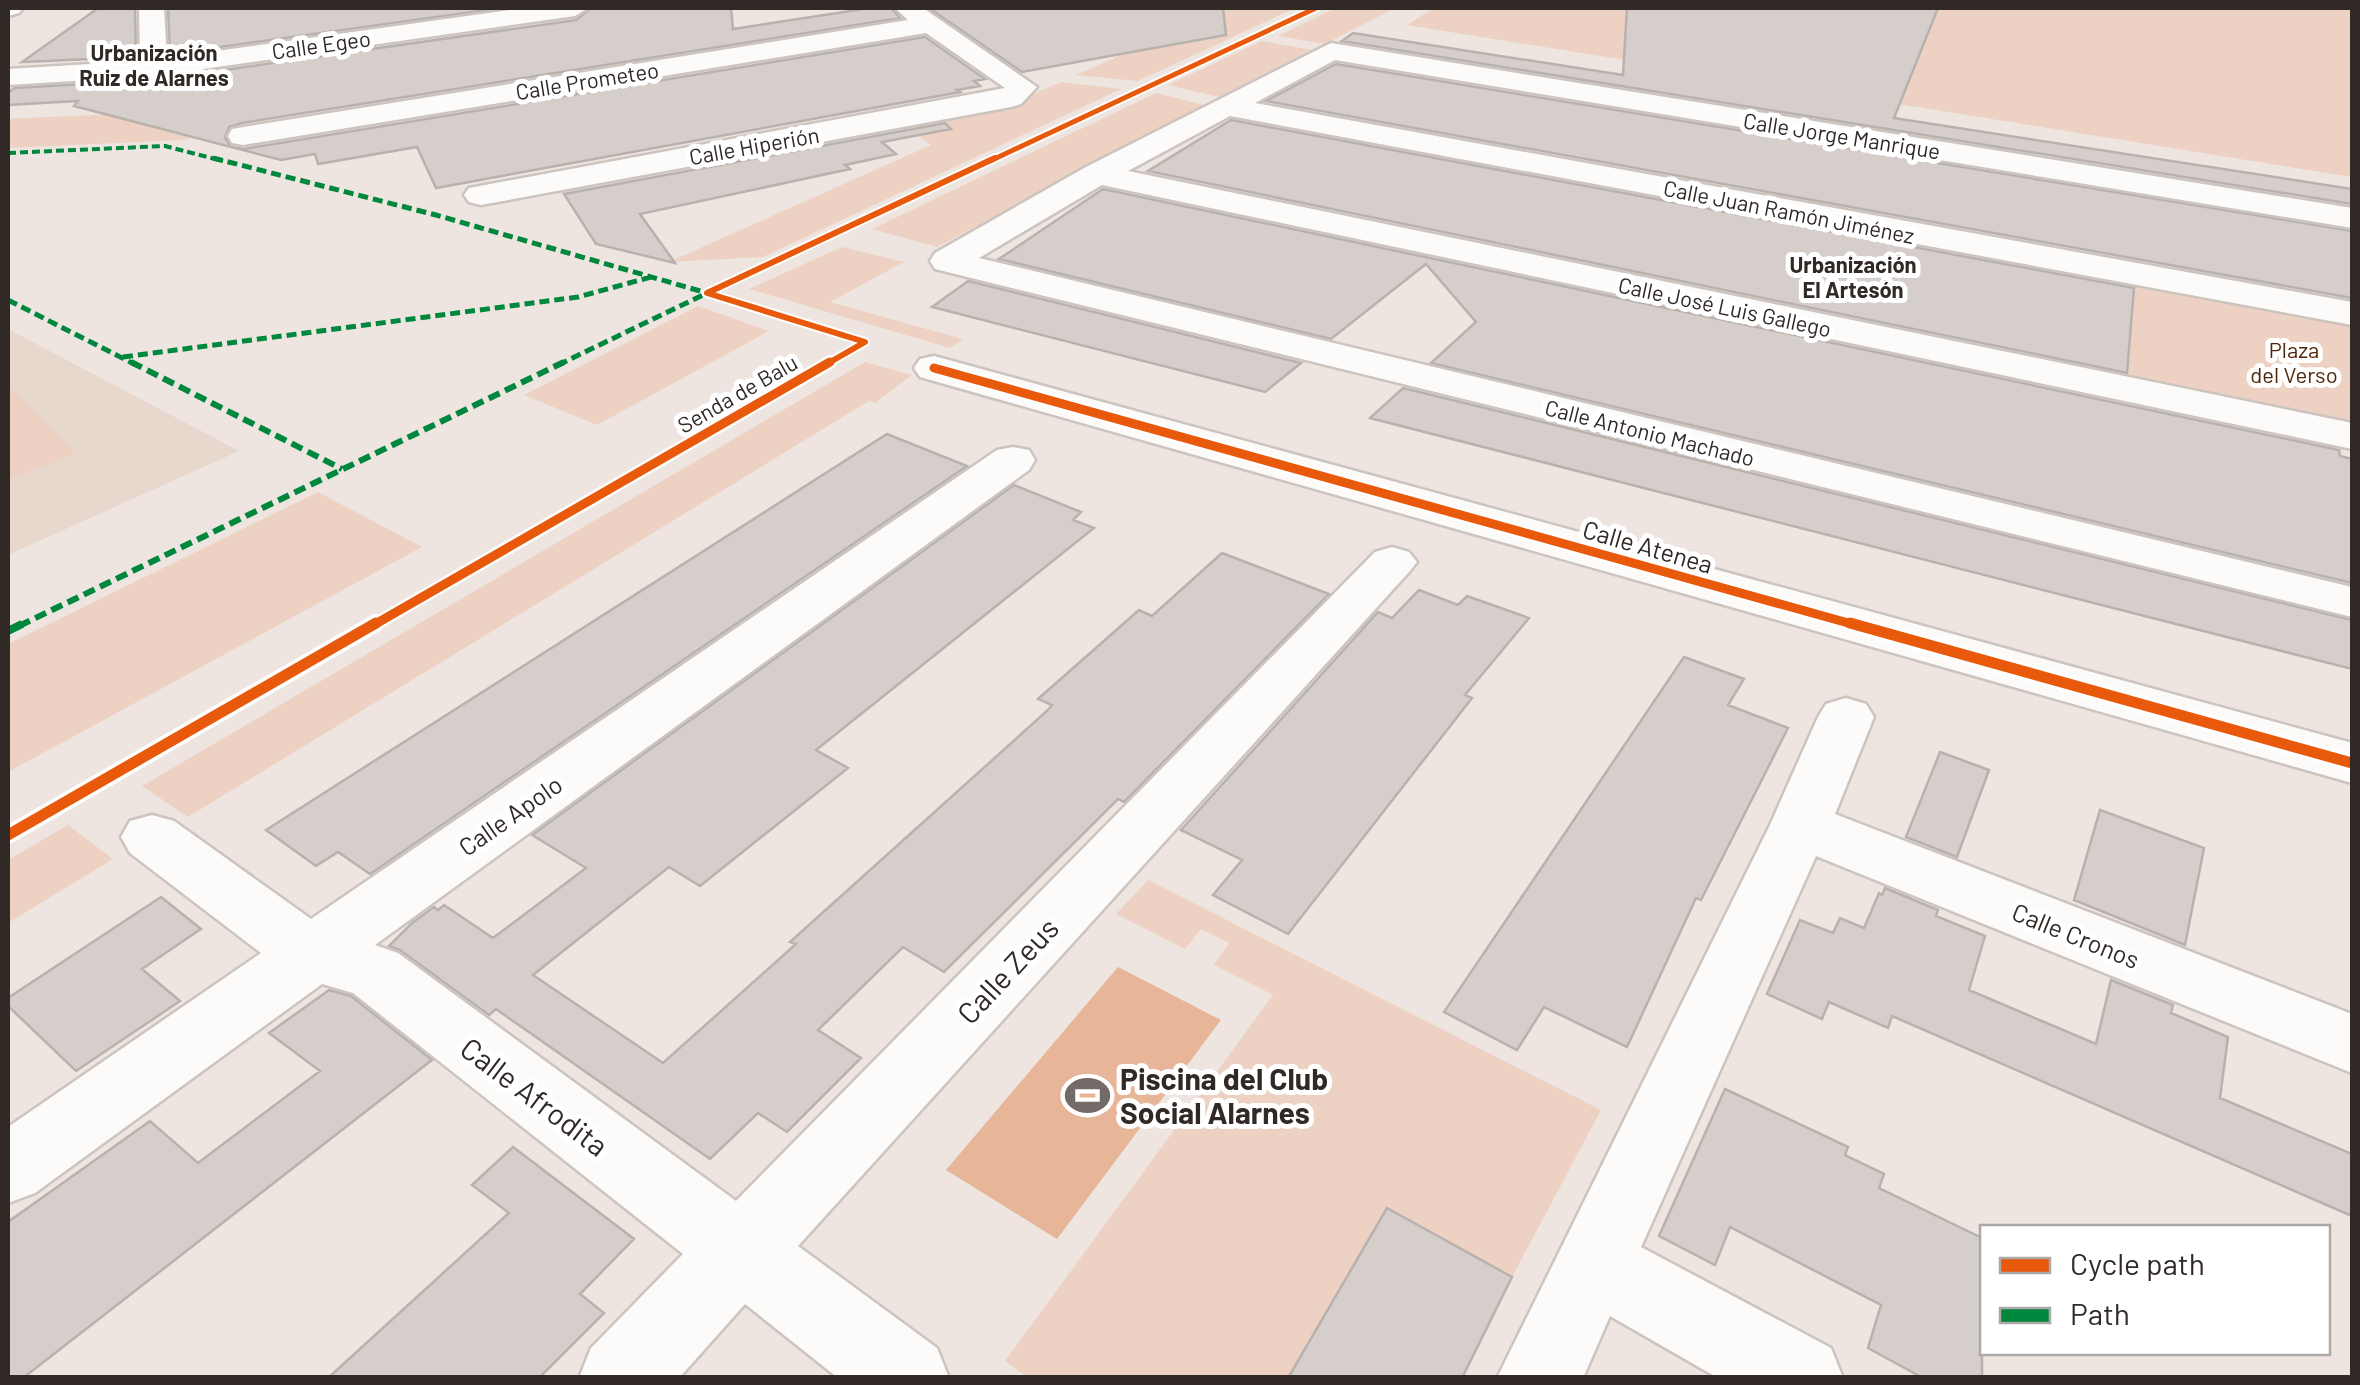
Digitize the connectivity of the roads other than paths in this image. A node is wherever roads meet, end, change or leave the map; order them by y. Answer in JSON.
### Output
{"nodes":[{"id":1,"x":151,"y":8,"type":"edge"},
{"id":2,"x":574,"y":8,"type":"edge"},
{"id":3,"x":919,"y":16,"type":"edge"},
{"id":4,"x":154,"y":68,"type":"junction"},
{"id":5,"x":8,"y":77,"type":"edge"},
{"id":6,"x":1225,"y":106,"type":"junction"},
{"id":7,"x":243,"y":136,"type":"dead end"},
{"id":8,"x":1097,"y":174,"type":"junction"},
{"id":9,"x":481,"y":195,"type":"dead end"},
{"id":10,"x":2352,"y":218,"type":"edge"},
{"id":11,"x":2352,"y":314,"type":"edge"},
{"id":12,"x":934,"y":368,"type":"dead end"},
{"id":13,"x":2352,"y":436,"type":"edge"},
{"id":14,"x":1013,"y":460,"type":"dead end"},
{"id":15,"x":1392,"y":562,"type":"dead end"},
{"id":16,"x":2352,"y":602,"type":"edge"},
{"id":17,"x":1846,"y":718,"type":"dead end"},
{"id":18,"x":2352,"y":763,"type":"edge"},
{"id":19,"x":1800,"y":826,"type":"junction"},
{"id":20,"x":152,"y":837,"type":"dead end"},
{"id":21,"x":311,"y":955,"type":"junction"},
{"id":22,"x":2352,"y":1044,"type":"edge"},
{"id":23,"x":8,"y":1169,"type":"edge"},
{"id":24,"x":740,"y":1252,"type":"junction"},
{"id":25,"x":1592,"y":1263,"type":"junction"},
{"id":26,"x":621,"y":1378,"type":"edge"},
{"id":27,"x":907,"y":1378,"type":"edge"},
{"id":28,"x":1539,"y":1378,"type":"edge"},
{"id":29,"x":1801,"y":1378,"type":"edge"}],
"edges":[{"from":1,"to":4,"type":"street"},
{"from":2,"to":4,"type":"street","name":"Calle Egeo"},
{"from":3,"to":7,"type":"street","name":"Calle Prometeo"},
{"from":3,"to":9,"type":"street","name":"Calle Hiperión"},
{"from":4,"to":5,"type":"street","name":"Calle Egeo"},
{"from":6,"to":8,"type":"street"},
{"from":6,"to":10,"type":"street","name":"Calle Jorge Manrique"},
{"from":6,"to":11,"type":"street","name":"Calle Juan Ramón Jiménez"},
{"from":8,"to":13,"type":"street","name":"Calle José Luis Gallego"},
{"from":8,"to":16,"type":"street","name":"Calle Antonio Machado"},
{"from":12,"to":18,"type":"street","name":"Calle Atenea"},
{"from":14,"to":21,"type":"street","name":"Calle Apolo"},
{"from":15,"to":24,"type":"street","name":"Calle Zeus"},
{"from":17,"to":19,"type":"street"},
{"from":19,"to":22,"type":"street","name":"Calle Cronos"},
{"from":19,"to":25,"type":"street"},
{"from":20,"to":21,"type":"street","name":"Calle Afrodita"},
{"from":21,"to":23,"type":"street","name":"Calle Apolo"},
{"from":21,"to":24,"type":"street","name":"Calle Afrodita"},
{"from":24,"to":26,"type":"street","name":"Calle Zeus"},
{"from":24,"to":27,"type":"street","name":"Calle Afrodita"},
{"from":25,"to":28,"type":"street"},
{"from":25,"to":29,"type":"street"}]}
